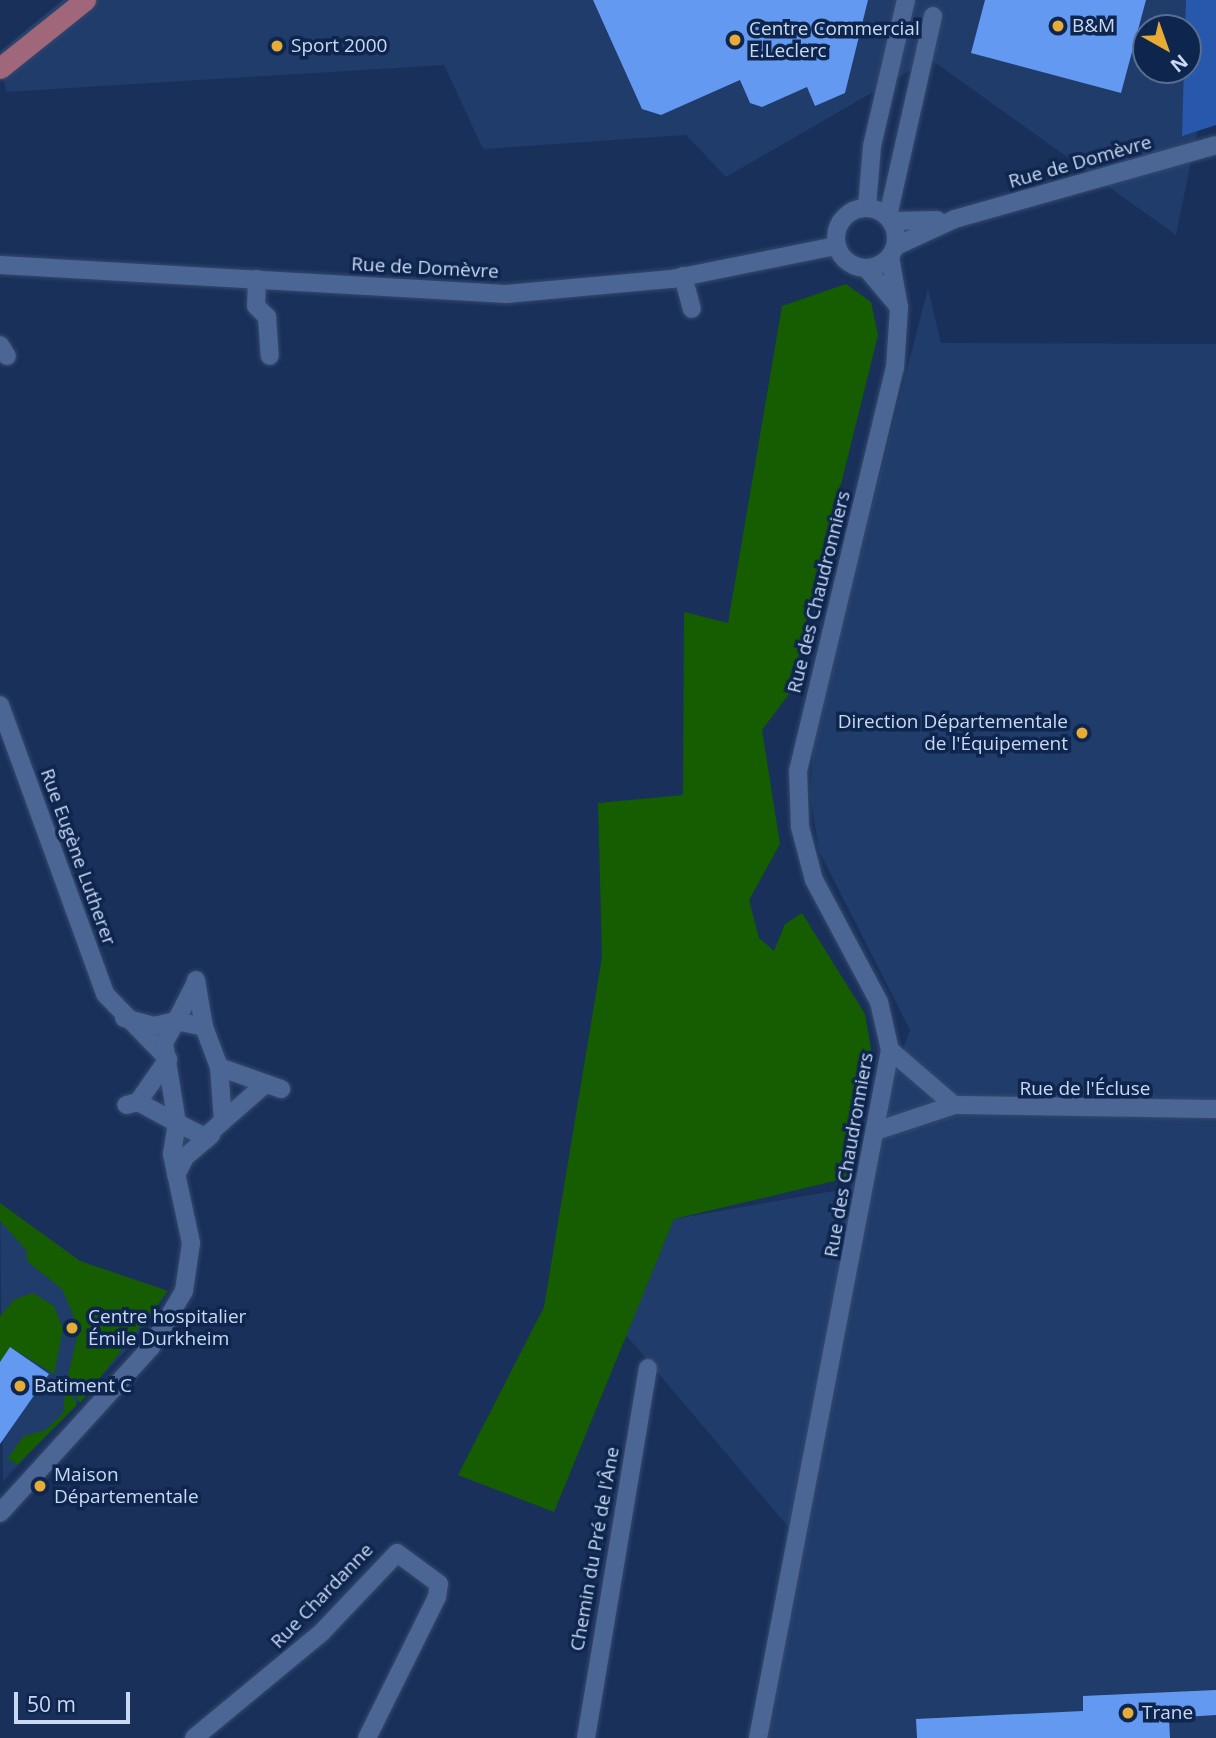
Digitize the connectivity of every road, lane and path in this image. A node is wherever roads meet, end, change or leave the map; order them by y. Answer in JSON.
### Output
{"nodes":[{"id":1,"x":85,"y":0,"type":"edge"},
{"id":2,"x":906,"y":0,"type":"edge"},
{"id":3,"x":933,"y":16,"type":"dead end"},
{"id":4,"x":0,"y":68,"type":"edge"},
{"id":5,"x":1216,"y":145,"type":"edge"},
{"id":6,"x":867,"y":207,"type":"junction"},
{"id":7,"x":890,"y":218,"type":"junction"},
{"id":8,"x":955,"y":219,"type":"junction"},
{"id":9,"x":836,"y":246,"type":"junction"},
{"id":10,"x":893,"y":251,"type":"junction"},
{"id":11,"x":3,"y":267,"type":"edge"},
{"id":12,"x":866,"y":268,"type":"junction"},
{"id":13,"x":683,"y":276,"type":"junction"},
{"id":14,"x":257,"y":279,"type":"junction"},
{"id":15,"x":899,"y":307,"type":"junction"},
{"id":16,"x":692,"y":309,"type":"dead end"},
{"id":17,"x":270,"y":356,"type":"dead end"},
{"id":18,"x":0,"y":705,"type":"edge"},
{"id":19,"x":124,"y":1017,"type":"junction"},
{"id":20,"x":176,"y":1021,"type":"junction"},
{"id":21,"x":204,"y":1027,"type":"junction"},
{"id":22,"x":890,"y":1051,"type":"junction"},
{"id":23,"x":168,"y":1059,"type":"junction"},
{"id":24,"x":219,"y":1067,"type":"junction"},
{"id":25,"x":262,"y":1087,"type":"junction"},
{"id":26,"x":281,"y":1089,"type":"dead end"},
{"id":27,"x":954,"y":1105,"type":"junction"},
{"id":28,"x":1216,"y":1109,"type":"edge"},
{"id":29,"x":223,"y":1121,"type":"junction"},
{"id":30,"x":177,"y":1123,"type":"junction"},
{"id":31,"x":876,"y":1131,"type":"junction"},
{"id":32,"x":211,"y":1135,"type":"junction"},
{"id":33,"x":176,"y":1175,"type":"junction"},
{"id":34,"x":648,"y":1368,"type":"dead end"},
{"id":35,"x":0,"y":1513,"type":"edge"},
{"id":36,"x":194,"y":1738,"type":"edge"},
{"id":37,"x":367,"y":1738,"type":"edge"},
{"id":38,"x":586,"y":1738,"type":"edge"},
{"id":39,"x":758,"y":1738,"type":"edge"}],
"edges":[{"from":1,"to":4,"type":"main road"},
{"from":2,"to":6,"type":"street"},
{"from":3,"to":7,"type":"street"},
{"from":5,"to":8,"type":"street","name":"Rue de Domèvre"},
{"from":6,"to":7,"type":"street"},
{"from":6,"to":9,"type":"street"},
{"from":7,"to":8,"type":"street","name":"Rue de Domèvre"},
{"from":7,"to":10,"type":"street"},
{"from":8,"to":10,"type":"street","name":"Rue de Domèvre"},
{"from":9,"to":12,"type":"street"},
{"from":9,"to":13,"type":"street","name":"Rue de Domèvre"},
{"from":10,"to":12,"type":"street"},
{"from":10,"to":15,"type":"street","name":"Rue des Chaudronniers"},
{"from":11,"to":14,"type":"street","name":"Rue de Domèvre"},
{"from":12,"to":15,"type":"street"},
{"from":13,"to":14,"type":"street","name":"Rue de Domèvre"},
{"from":13,"to":16,"type":"street"},
{"from":14,"to":17,"type":"street"},
{"from":15,"to":22,"type":"street","name":"Rue des Chaudronniers"},
{"from":18,"to":19,"type":"street","name":"Rue Eugène Lutherer"},
{"from":19,"to":20,"type":"street"},
{"from":19,"to":23,"type":"street","name":"Rue Eugène Lutherer"},
{"from":20,"to":21,"type":"street"},
{"from":20,"to":21,"type":"street"},
{"from":20,"to":23,"type":"street"},
{"from":21,"to":24,"type":"street"},
{"from":22,"to":27,"type":"street"},
{"from":22,"to":31,"type":"street","name":"Rue des Chaudronniers"},
{"from":23,"to":30,"type":"street"},
{"from":23,"to":30,"type":"street"},
{"from":24,"to":25,"type":"street"},
{"from":24,"to":29,"type":"street"},
{"from":25,"to":26,"type":"street"},
{"from":25,"to":29,"type":"street"},
{"from":27,"to":28,"type":"street","name":"Rue de l'Écluse"},
{"from":27,"to":31,"type":"street","name":"Rue de l'Écluse"},
{"from":29,"to":32,"type":"street"},
{"from":30,"to":32,"type":"street"},
{"from":30,"to":33,"type":"street"},
{"from":31,"to":39,"type":"street","name":"Rue des Chaudronniers"},
{"from":32,"to":33,"type":"street"},
{"from":33,"to":35,"type":"street"},
{"from":34,"to":38,"type":"street","name":"Chemin du Pré de l'Âne"},
{"from":36,"to":37,"type":"street","name":"Rue Chardanne"}]}
